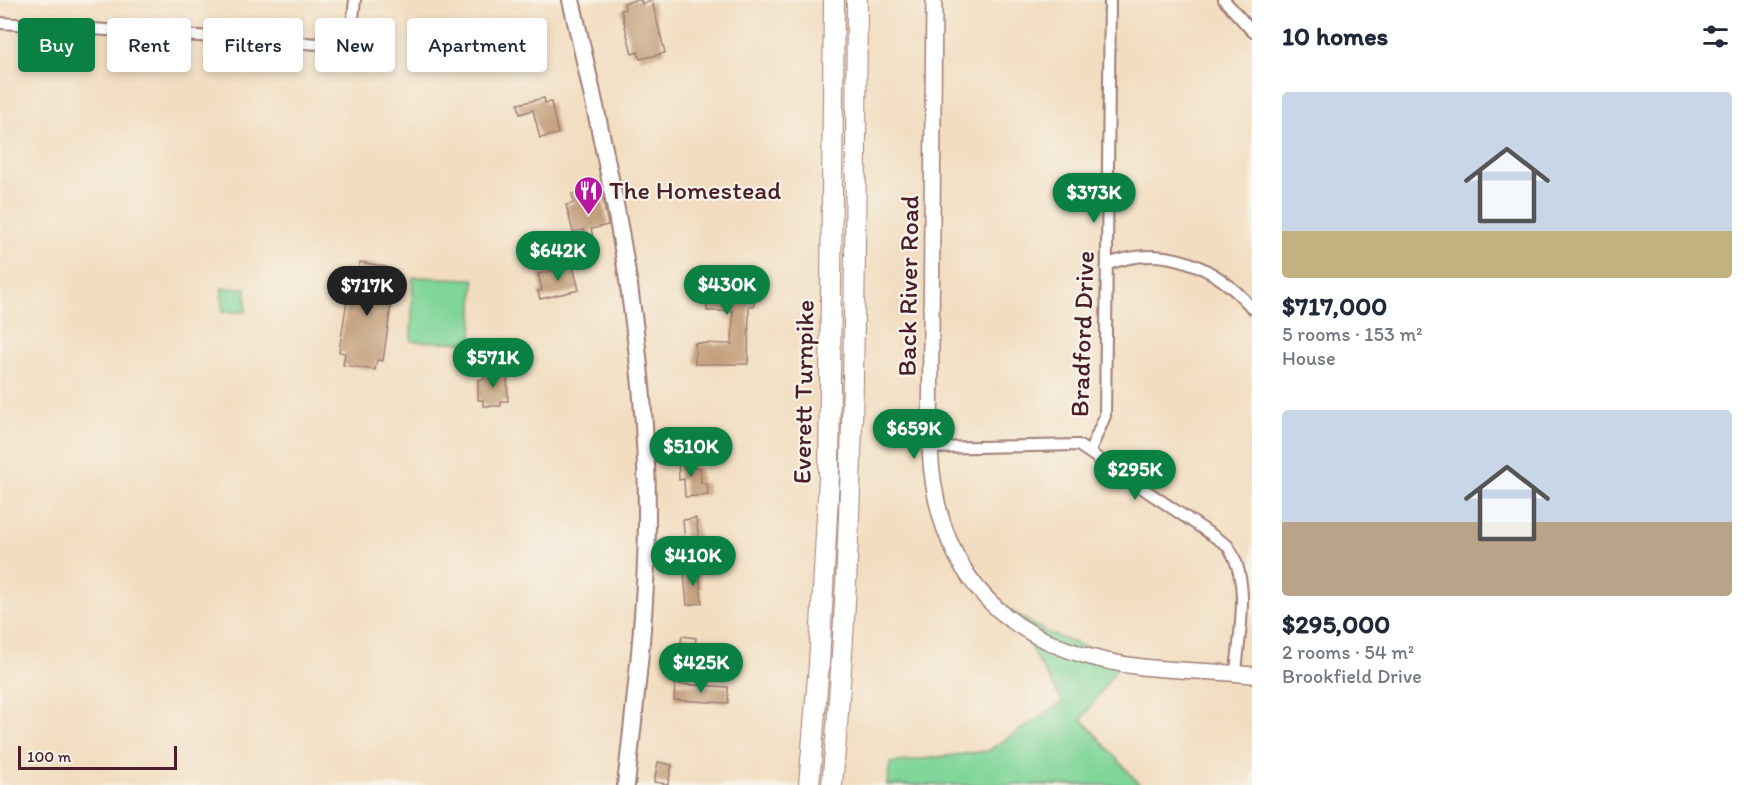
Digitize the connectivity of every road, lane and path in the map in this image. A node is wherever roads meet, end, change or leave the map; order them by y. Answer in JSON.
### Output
{"nodes":[{"id":1,"x":355,"y":0,"type":"edge"},
{"id":2,"x":571,"y":0,"type":"edge"},
{"id":3,"x":834,"y":0,"type":"edge"},
{"id":4,"x":857,"y":0,"type":"edge"},
{"id":5,"x":934,"y":0,"type":"edge"},
{"id":6,"x":1110,"y":0,"type":"edge"},
{"id":7,"x":1224,"y":0,"type":"edge"},
{"id":8,"x":0,"y":23,"type":"edge"},
{"id":9,"x":1252,"y":30,"type":"edge"},
{"id":10,"x":1108,"y":264,"type":"junction"},
{"id":11,"x":1252,"y":308,"type":"edge"},
{"id":12,"x":930,"y":448,"type":"junction"},
{"id":13,"x":1090,"y":451,"type":"junction"},
{"id":14,"x":1236,"y":673,"type":"junction"},
{"id":15,"x":1252,"y":675,"type":"edge"},
{"id":16,"x":626,"y":785,"type":"edge"},
{"id":17,"x":809,"y":785,"type":"edge"},
{"id":18,"x":832,"y":785,"type":"edge"}],
"edges":[{"from":1,"to":8,"type":"street"},
{"from":2,"to":16,"type":"main road"},
{"from":3,"to":17,"type":"highway","name":"Everett Turnpike"},
{"from":4,"to":18,"type":"highway","name":"Everett Turnpike"},
{"from":5,"to":12,"type":"street","name":"Back River Road"},
{"from":6,"to":10,"type":"street","name":"Bradford Drive"},
{"from":7,"to":9,"type":"street"},
{"from":10,"to":11,"type":"street"},
{"from":10,"to":13,"type":"street","name":"Bradford Drive"},
{"from":12,"to":13,"type":"street"},
{"from":12,"to":14,"type":"street","name":"Back River Road"},
{"from":13,"to":14,"type":"street"},
{"from":14,"to":15,"type":"street","name":"Back River Road"}]}
